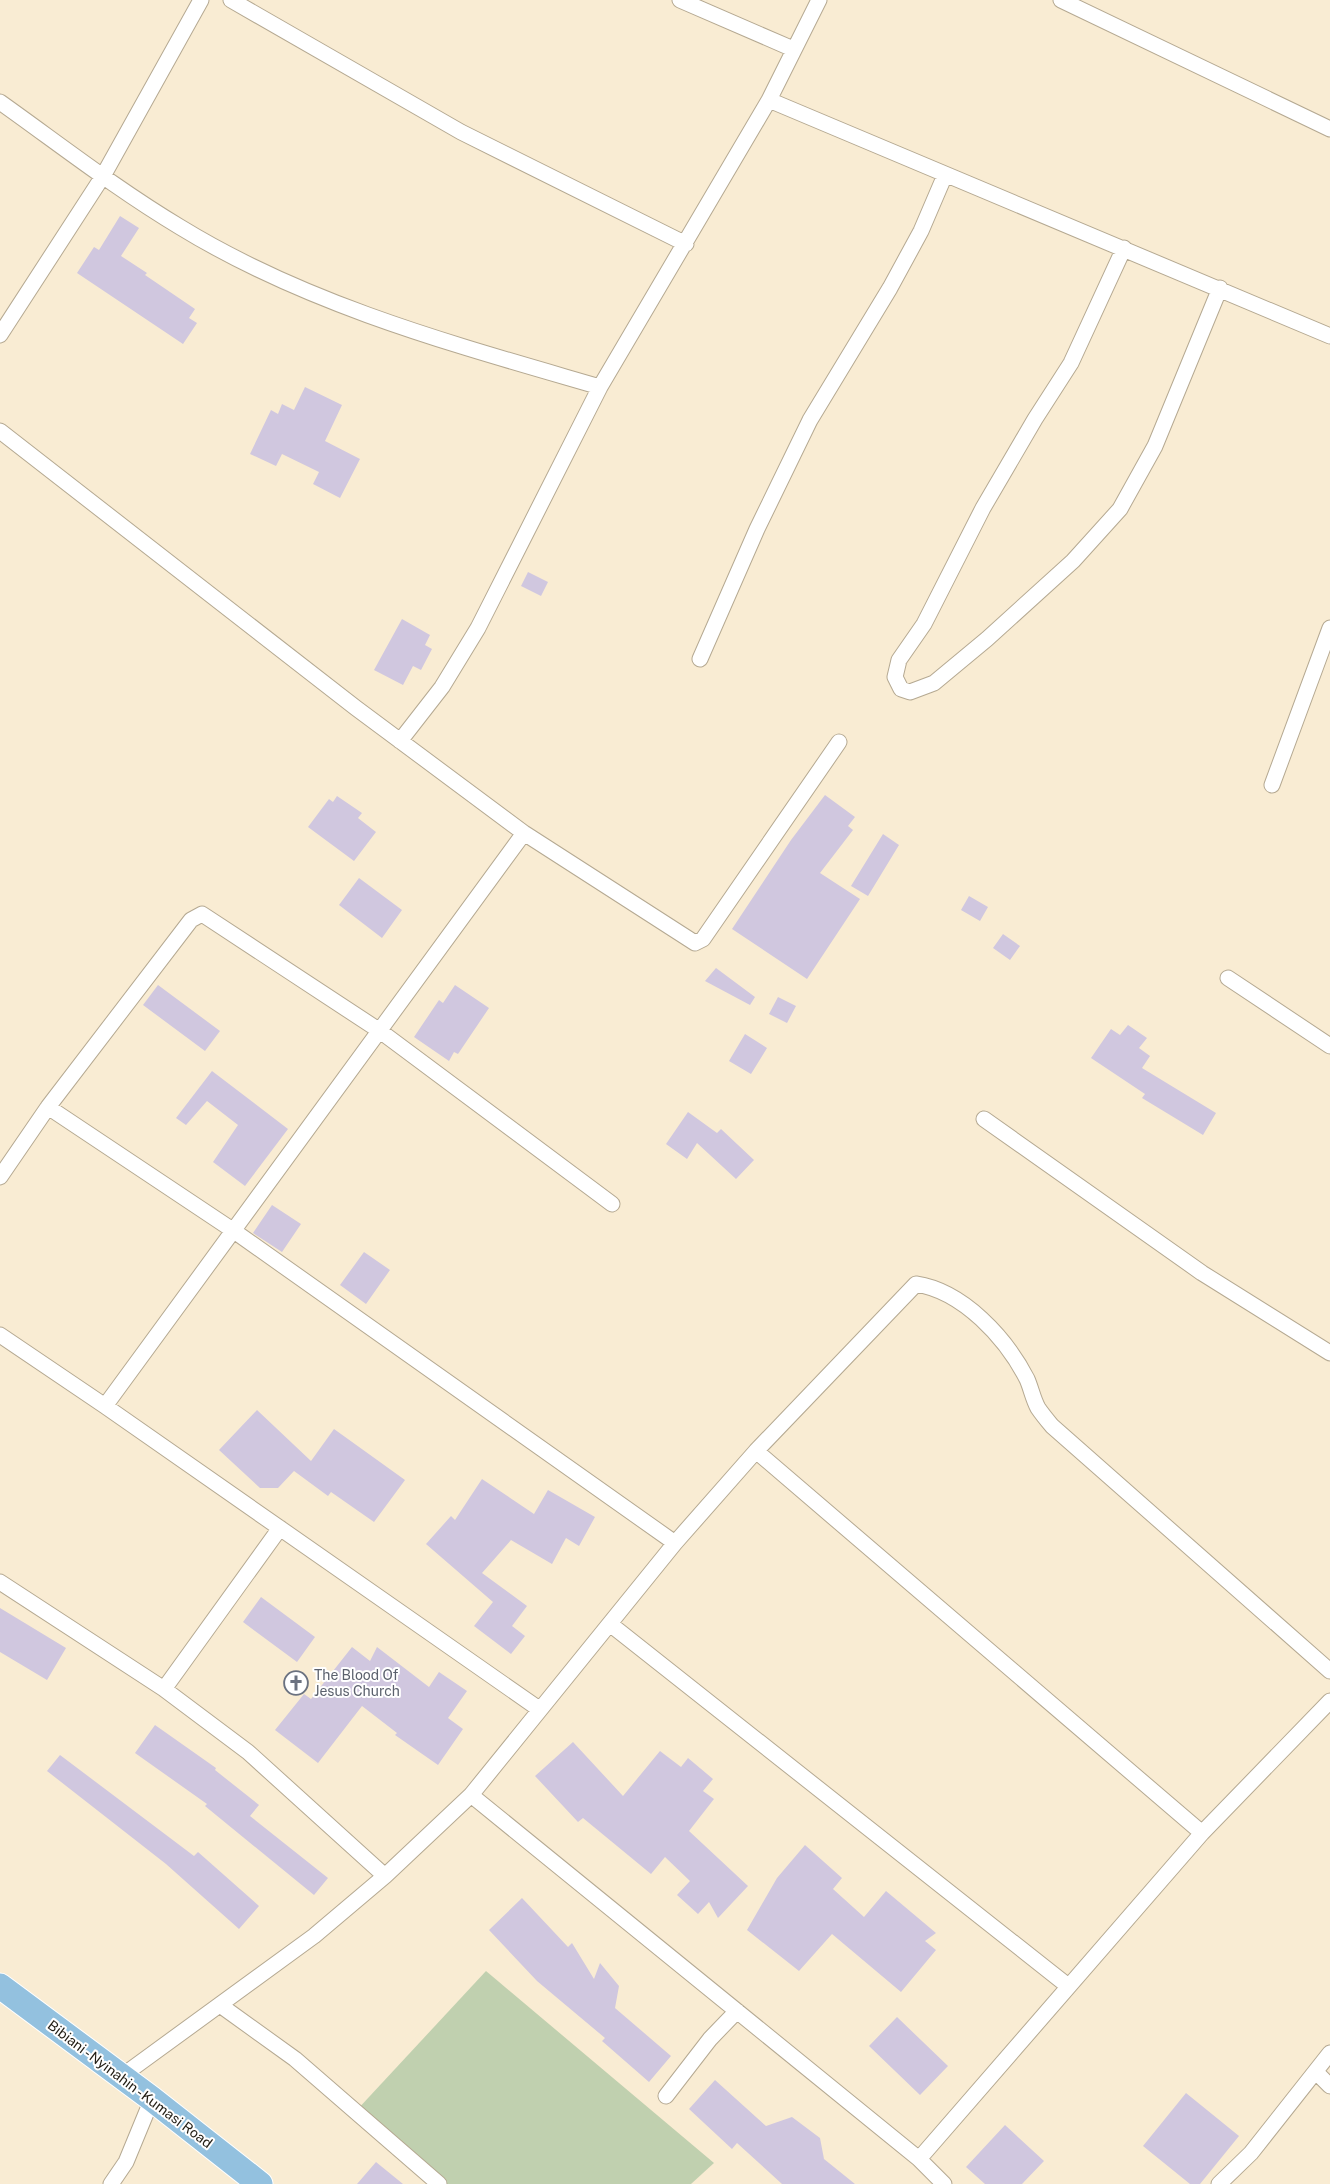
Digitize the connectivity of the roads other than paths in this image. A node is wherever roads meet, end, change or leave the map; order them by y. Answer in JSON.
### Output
{"nodes":[{"id":1,"x":202,"y":0,"type":"edge"},
{"id":2,"x":230,"y":0,"type":"edge"},
{"id":3,"x":680,"y":0,"type":"edge"},
{"id":4,"x":819,"y":0,"type":"edge"},
{"id":5,"x":1061,"y":0,"type":"edge"},
{"id":6,"x":793,"y":49,"type":"junction"},
{"id":7,"x":769,"y":100,"type":"junction"},
{"id":8,"x":0,"y":102,"type":"edge"},
{"id":9,"x":1330,"y":129,"type":"edge"},
{"id":10,"x":945,"y":175,"type":"junction"},
{"id":11,"x":103,"y":176,"type":"junction"},
{"id":12,"x":686,"y":244,"type":"junction"},
{"id":13,"x":1124,"y":248,"type":"junction"},
{"id":14,"x":1220,"y":288,"type":"junction"},
{"id":15,"x":0,"y":335,"type":"edge"},
{"id":16,"x":1330,"y":336,"type":"edge"},
{"id":17,"x":600,"y":387,"type":"junction"},
{"id":18,"x":0,"y":431,"type":"edge"},
{"id":19,"x":1330,"y":628,"type":"edge"},
{"id":20,"x":700,"y":660,"type":"dead end"},
{"id":21,"x":400,"y":741,"type":"junction"},
{"id":22,"x":839,"y":742,"type":"dead end"},
{"id":23,"x":1272,"y":785,"type":"dead end"},
{"id":24,"x":524,"y":833,"type":"junction"},
{"id":25,"x":1228,"y":978,"type":"dead end"},
{"id":26,"x":380,"y":1031,"type":"junction"},
{"id":27,"x":1330,"y":1046,"type":"edge"},
{"id":28,"x":48,"y":1107,"type":"junction"},
{"id":29,"x":984,"y":1118,"type":"dead end"},
{"id":30,"x":0,"y":1177,"type":"edge"},
{"id":31,"x":612,"y":1204,"type":"dead end"},
{"id":32,"x":234,"y":1231,"type":"junction"},
{"id":33,"x":0,"y":1335,"type":"edge"},
{"id":34,"x":1330,"y":1353,"type":"edge"},
{"id":35,"x":105,"y":1406,"type":"junction"},
{"id":36,"x":756,"y":1452,"type":"junction"},
{"id":37,"x":280,"y":1528,"type":"junction"},
{"id":38,"x":675,"y":1543,"type":"junction"},
{"id":39,"x":0,"y":1582,"type":"edge"},
{"id":40,"x":610,"y":1624,"type":"junction"},
{"id":41,"x":1330,"y":1671,"type":"edge"},
{"id":42,"x":164,"y":1689,"type":"junction"},
{"id":43,"x":1330,"y":1701,"type":"edge"},
{"id":44,"x":538,"y":1709,"type":"junction"},
{"id":45,"x":471,"y":1795,"type":"junction"},
{"id":46,"x":1202,"y":1833,"type":"junction"},
{"id":47,"x":385,"y":1876,"type":"junction"},
{"id":48,"x":0,"y":1986,"type":"edge"},
{"id":49,"x":1068,"y":1986,"type":"junction"},
{"id":50,"x":220,"y":2005,"type":"junction"},
{"id":51,"x":737,"y":2011,"type":"junction"},
{"id":52,"x":1330,"y":2053,"type":"edge"},
{"id":53,"x":1316,"y":2073,"type":"junction"},
{"id":54,"x":122,"y":2076,"type":"junction"},
{"id":55,"x":1330,"y":2086,"type":"edge"},
{"id":56,"x":666,"y":2096,"type":"dead end"},
{"id":57,"x":152,"y":2099,"type":"junction"},
{"id":58,"x":919,"y":2158,"type":"junction"},
{"id":59,"x":111,"y":2184,"type":"edge"},
{"id":60,"x":260,"y":2184,"type":"edge"},
{"id":61,"x":439,"y":2184,"type":"edge"},
{"id":62,"x":944,"y":2184,"type":"edge"},
{"id":63,"x":1219,"y":2184,"type":"edge"}],
"edges":[{"from":1,"to":11,"type":"street"},
{"from":2,"to":12,"type":"street"},
{"from":3,"to":6,"type":"street"},
{"from":4,"to":6,"type":"street"},
{"from":5,"to":9,"type":"street"},
{"from":6,"to":7,"type":"street"},
{"from":7,"to":10,"type":"street"},
{"from":7,"to":12,"type":"street"},
{"from":8,"to":11,"type":"street"},
{"from":10,"to":13,"type":"street"},
{"from":10,"to":20,"type":"street"},
{"from":11,"to":15,"type":"street"},
{"from":11,"to":17,"type":"street"},
{"from":12,"to":17,"type":"street"},
{"from":13,"to":14,"type":"street"},
{"from":13,"to":14,"type":"street"},
{"from":14,"to":16,"type":"street"},
{"from":17,"to":21,"type":"street"},
{"from":18,"to":21,"type":"street"},
{"from":19,"to":23,"type":"street"},
{"from":21,"to":24,"type":"street"},
{"from":22,"to":24,"type":"street"},
{"from":24,"to":26,"type":"street"},
{"from":25,"to":27,"type":"street"},
{"from":26,"to":28,"type":"street"},
{"from":26,"to":31,"type":"street"},
{"from":26,"to":32,"type":"street"},
{"from":28,"to":30,"type":"street"},
{"from":28,"to":32,"type":"street"},
{"from":29,"to":34,"type":"street"},
{"from":32,"to":35,"type":"street"},
{"from":32,"to":38,"type":"street"},
{"from":33,"to":35,"type":"street"},
{"from":35,"to":37,"type":"street"},
{"from":36,"to":38,"type":"street"},
{"from":36,"to":41,"type":"street"},
{"from":36,"to":46,"type":"street"},
{"from":37,"to":42,"type":"street"},
{"from":37,"to":44,"type":"street"},
{"from":38,"to":40,"type":"street"},
{"from":39,"to":42,"type":"street"},
{"from":40,"to":44,"type":"street"},
{"from":40,"to":49,"type":"street"},
{"from":42,"to":47,"type":"street"},
{"from":43,"to":46,"type":"street"},
{"from":44,"to":45,"type":"street"},
{"from":45,"to":47,"type":"street"},
{"from":45,"to":51,"type":"street"},
{"from":46,"to":49,"type":"street"},
{"from":47,"to":50,"type":"street"},
{"from":48,"to":54,"type":"main road","name":"Bibiani - Nyinahin - Kumasi Road"},
{"from":49,"to":58,"type":"street"},
{"from":50,"to":54,"type":"street"},
{"from":50,"to":61,"type":"street"},
{"from":51,"to":56,"type":"street"},
{"from":51,"to":58,"type":"street"},
{"from":52,"to":53,"type":"street"},
{"from":53,"to":55,"type":"street"},
{"from":53,"to":63,"type":"street"},
{"from":54,"to":57,"type":"main road","name":"Bibiani - Nyinahin - Kumasi Road"},
{"from":57,"to":59,"type":"street"},
{"from":57,"to":60,"type":"main road","name":"Bibiani - Nyinahin - Kumasi Road"},
{"from":58,"to":62,"type":"street"}]}
